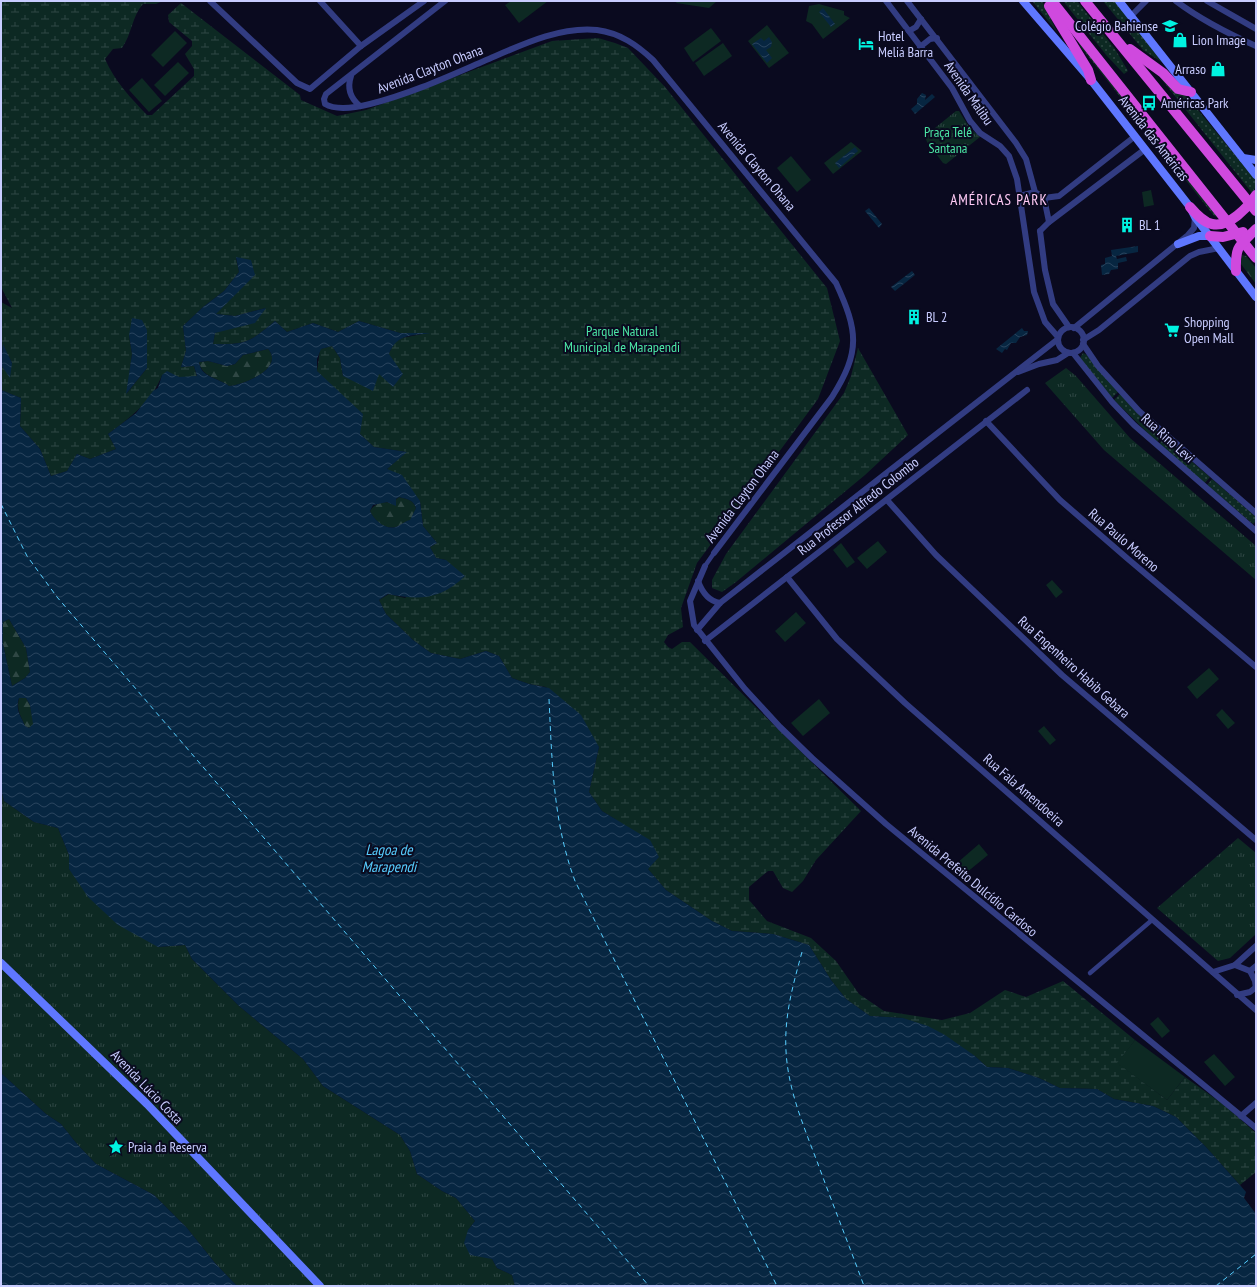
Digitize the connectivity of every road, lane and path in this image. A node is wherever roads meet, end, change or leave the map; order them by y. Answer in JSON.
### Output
{"nodes":[{"id":1,"x":210,"y":1,"type":"edge"},
{"id":2,"x":320,"y":1,"type":"edge"},
{"id":3,"x":424,"y":1,"type":"edge"},
{"id":4,"x":445,"y":1,"type":"edge"},
{"id":5,"x":886,"y":1,"type":"edge"},
{"id":6,"x":907,"y":1,"type":"edge"},
{"id":7,"x":1023,"y":1,"type":"edge"},
{"id":8,"x":1046,"y":1,"type":"edge"},
{"id":9,"x":1052,"y":1,"type":"edge"},
{"id":10,"x":1086,"y":1,"type":"edge"},
{"id":11,"x":1119,"y":1,"type":"edge"},
{"id":12,"x":1146,"y":1,"type":"edge"},
{"id":13,"x":1176,"y":1,"type":"edge"},
{"id":14,"x":1207,"y":1,"type":"edge"},
{"id":15,"x":1131,"y":16,"type":"junction"},
{"id":16,"x":921,"y":19,"type":"junction"},
{"id":17,"x":1256,"y":29,"type":"edge"},
{"id":18,"x":1108,"y":30,"type":"junction"},
{"id":19,"x":909,"y":31,"type":"junction"},
{"id":20,"x":937,"y":38,"type":"junction"},
{"id":21,"x":361,"y":46,"type":"junction"},
{"id":22,"x":1256,"y":46,"type":"edge"},
{"id":23,"x":920,"y":47,"type":"junction"},
{"id":24,"x":351,"y":76,"type":"junction"},
{"id":25,"x":1091,"y":80,"type":"junction"},
{"id":26,"x":1191,"y":92,"type":"junction"},
{"id":27,"x":360,"y":106,"type":"junction"},
{"id":28,"x":1134,"y":137,"type":"junction"},
{"id":29,"x":1144,"y":150,"type":"junction"},
{"id":30,"x":1243,"y":158,"type":"junction"},
{"id":31,"x":1256,"y":160,"type":"edge"},
{"id":32,"x":1256,"y":175,"type":"edge"},
{"id":33,"x":1035,"y":192,"type":"junction"},
{"id":34,"x":1020,"y":196,"type":"junction"},
{"id":35,"x":1044,"y":198,"type":"junction"},
{"id":36,"x":1254,"y":203,"type":"edge"},
{"id":37,"x":1190,"y":207,"type":"junction"},
{"id":38,"x":1195,"y":217,"type":"junction"},
{"id":39,"x":1228,"y":221,"type":"junction"},
{"id":40,"x":1049,"y":222,"type":"junction"},
{"id":41,"x":1256,"y":229,"type":"edge"},
{"id":42,"x":1040,"y":230,"type":"junction"},
{"id":43,"x":1026,"y":232,"type":"junction"},
{"id":44,"x":1210,"y":236,"type":"junction"},
{"id":45,"x":1240,"y":238,"type":"junction"},
{"id":46,"x":1178,"y":244,"type":"junction"},
{"id":47,"x":1219,"y":248,"type":"junction"},
{"id":48,"x":1256,"y":258,"type":"edge"},
{"id":49,"x":1236,"y":271,"type":"junction"},
{"id":50,"x":1256,"y":297,"type":"edge"},
{"id":51,"x":1072,"y":328,"type":"junction"},
{"id":52,"x":1058,"y":338,"type":"junction"},
{"id":53,"x":1083,"y":342,"type":"junction"},
{"id":54,"x":1071,"y":353,"type":"junction"},
{"id":55,"x":1011,"y":374,"type":"junction"},
{"id":56,"x":1027,"y":390,"type":"dead end"},
{"id":57,"x":986,"y":421,"type":"junction"},
{"id":58,"x":887,"y":500,"type":"junction"},
{"id":59,"x":1256,"y":513,"type":"edge"},
{"id":60,"x":1256,"y":531,"type":"edge"},
{"id":61,"x":714,"y":553,"type":"joint"},
{"id":62,"x":705,"y":566,"type":"joint"},
{"id":63,"x":787,"y":577,"type":"junction"},
{"id":64,"x":698,"y":581,"type":"junction"},
{"id":65,"x":720,"y":604,"type":"junction"},
{"id":66,"x":697,"y":630,"type":"junction"},
{"id":67,"x":705,"y":641,"type":"junction"},
{"id":68,"x":1256,"y":667,"type":"edge"},
{"id":69,"x":1256,"y":840,"type":"edge"},
{"id":70,"x":1152,"y":920,"type":"junction"},
{"id":71,"x":1256,"y":946,"type":"edge"},
{"id":72,"x":1,"y":963,"type":"edge"},
{"id":73,"x":1235,"y":965,"type":"junction"},
{"id":74,"x":1256,"y":966,"type":"edge"},
{"id":75,"x":1250,"y":971,"type":"junction"},
{"id":76,"x":1213,"y":972,"type":"junction"},
{"id":77,"x":1090,"y":973,"type":"dead end"},
{"id":78,"x":1256,"y":988,"type":"edge"},
{"id":79,"x":1237,"y":995,"type":"junction"},
{"id":80,"x":1256,"y":1010,"type":"edge"},
{"id":81,"x":1256,"y":1104,"type":"edge"},
{"id":82,"x":1241,"y":1116,"type":"junction"},
{"id":83,"x":1255,"y":1126,"type":"edge"},
{"id":84,"x":320,"y":1286,"type":"edge"}],
"edges":[{"from":1,"to":21,"type":"street"},
{"from":2,"to":21,"type":"street"},
{"from":3,"to":21,"type":"street"},
{"from":4,"to":24,"type":"street"},
{"from":5,"to":19,"type":"street","name":"Avenida Malibu"},
{"from":6,"to":16,"type":"street","name":"Avenida Malibu"},
{"from":7,"to":25,"type":"main road","name":"Avenida das Américas"},
{"from":8,"to":25,"type":"highway"},
{"from":9,"to":39,"type":"highway","name":"Avenida das Américas"},
{"from":10,"to":18,"type":"highway"},
{"from":11,"to":15,"type":"main road"},
{"from":12,"to":15,"type":"street"},
{"from":13,"to":22,"type":"street"},
{"from":14,"to":17,"type":"street"},
{"from":15,"to":26,"type":"main road"},
{"from":16,"to":19,"type":"street"},
{"from":16,"to":20,"type":"street","name":"Avenida Malibu"},
{"from":18,"to":26,"type":"highway"},
{"from":18,"to":36,"type":"highway"},
{"from":19,"to":23,"type":"street","name":"Avenida Malibu"},
{"from":20,"to":23,"type":"street"},
{"from":20,"to":33,"type":"street","name":"Avenida Malibu"},
{"from":23,"to":34,"type":"street","name":"Avenida Malibu"},
{"from":24,"to":27,"type":"street"},
{"from":24,"to":27,"type":"street","name":"Avenida Clayton Ohana"},
{"from":25,"to":28,"type":"main road","name":"Avenida das Américas"},
{"from":26,"to":30,"type":"main road"},
{"from":27,"to":61,"type":"street","name":"Avenida Clayton Ohana"},
{"from":28,"to":29,"type":"main road","name":"Avenida das Américas"},
{"from":28,"to":35,"type":"street"},
{"from":29,"to":37,"type":"main road","name":"Avenida das Américas"},
{"from":29,"to":40,"type":"street"},
{"from":30,"to":31,"type":"main road"},
{"from":30,"to":32,"type":"main road"},
{"from":33,"to":34,"type":"street"},
{"from":33,"to":35,"type":"street"},
{"from":34,"to":43,"type":"street","name":"Avenida Malibu"},
{"from":35,"to":40,"type":"street"},
{"from":36,"to":39,"type":"highway"},
{"from":37,"to":38,"type":"main road","name":"Avenida das Américas"},
{"from":37,"to":39,"type":"highway"},
{"from":38,"to":44,"type":"main road","name":"Avenida das Américas"},
{"from":38,"to":46,"type":"street"},
{"from":39,"to":45,"type":"highway","name":"Avenida das Américas"},
{"from":40,"to":42,"type":"street"},
{"from":41,"to":45,"type":"highway"},
{"from":42,"to":43,"type":"street"},
{"from":42,"to":51,"type":"street"},
{"from":43,"to":52,"type":"street","name":"Avenida Malibu"},
{"from":44,"to":45,"type":"highway"},
{"from":44,"to":46,"type":"main road"},
{"from":44,"to":47,"type":"main road","name":"Avenida das Américas"},
{"from":45,"to":48,"type":"highway","name":"Avenida das Américas"},
{"from":45,"to":49,"type":"highway"},
{"from":46,"to":51,"type":"street"},
{"from":47,"to":49,"type":"main road","name":"Avenida das Américas"},
{"from":47,"to":53,"type":"street"},
{"from":49,"to":50,"type":"main road","name":"Avenida das Américas"},
{"from":51,"to":52,"type":"street"},
{"from":51,"to":53,"type":"street"},
{"from":52,"to":54,"type":"street"},
{"from":52,"to":55,"type":"street","name":"Rua Professor Alfredo Colombo"},
{"from":53,"to":54,"type":"street"},
{"from":53,"to":59,"type":"street","name":"Rua Rino Levi"},
{"from":54,"to":55,"type":"street","name":"Rua Professor Alfredo Colombo"},
{"from":54,"to":60,"type":"street","name":"Rua Rino Levi"},
{"from":55,"to":65,"type":"street","name":"Rua Professor Alfredo Colombo"},
{"from":56,"to":57,"type":"street","name":"Rua Professor Alfredo Colombo"},
{"from":57,"to":58,"type":"street","name":"Rua Professor Alfredo Colombo"},
{"from":57,"to":68,"type":"street","name":"Rua Paulo Moreno"},
{"from":58,"to":63,"type":"street","name":"Rua Professor Alfredo Colombo"},
{"from":58,"to":69,"type":"street","name":"Rua Engenheiro Habib Gebara"},
{"from":61,"to":62,"type":"street","name":"Avenida Clayton Ohana"},
{"from":62,"to":64,"type":"street","name":"Avenida Clayton Ohana"},
{"from":63,"to":67,"type":"street","name":"Rua Professor Alfredo Colombo"},
{"from":63,"to":70,"type":"street","name":"Rua Fala Amendoeira"},
{"from":64,"to":65,"type":"street"},
{"from":64,"to":66,"type":"street","name":"Avenida Clayton Ohana"},
{"from":65,"to":66,"type":"street","name":"Rua Professor Alfredo Colombo"},
{"from":66,"to":67,"type":"street","name":"Avenida Prefeito Dulcídio Cardoso"},
{"from":67,"to":82,"type":"street","name":"Avenida Prefeito Dulcídio Cardoso"},
{"from":70,"to":76,"type":"street","name":"Rua Fala Amendoeira"},
{"from":70,"to":77,"type":"street"},
{"from":71,"to":73,"type":"street"},
{"from":72,"to":84,"type":"main road","name":"Avenida Lúcio Costa"},
{"from":73,"to":75,"type":"street"},
{"from":73,"to":76,"type":"street"},
{"from":74,"to":75,"type":"street"},
{"from":75,"to":78,"type":"street"},
{"from":76,"to":79,"type":"street","name":"Rua Fala Amendoeira"},
{"from":78,"to":79,"type":"street"},
{"from":79,"to":80,"type":"street","name":"Rua Fala Amendoeira"},
{"from":81,"to":82,"type":"street"},
{"from":82,"to":83,"type":"street","name":"Avenida Prefeito Dulcídio Cardoso"}]}
